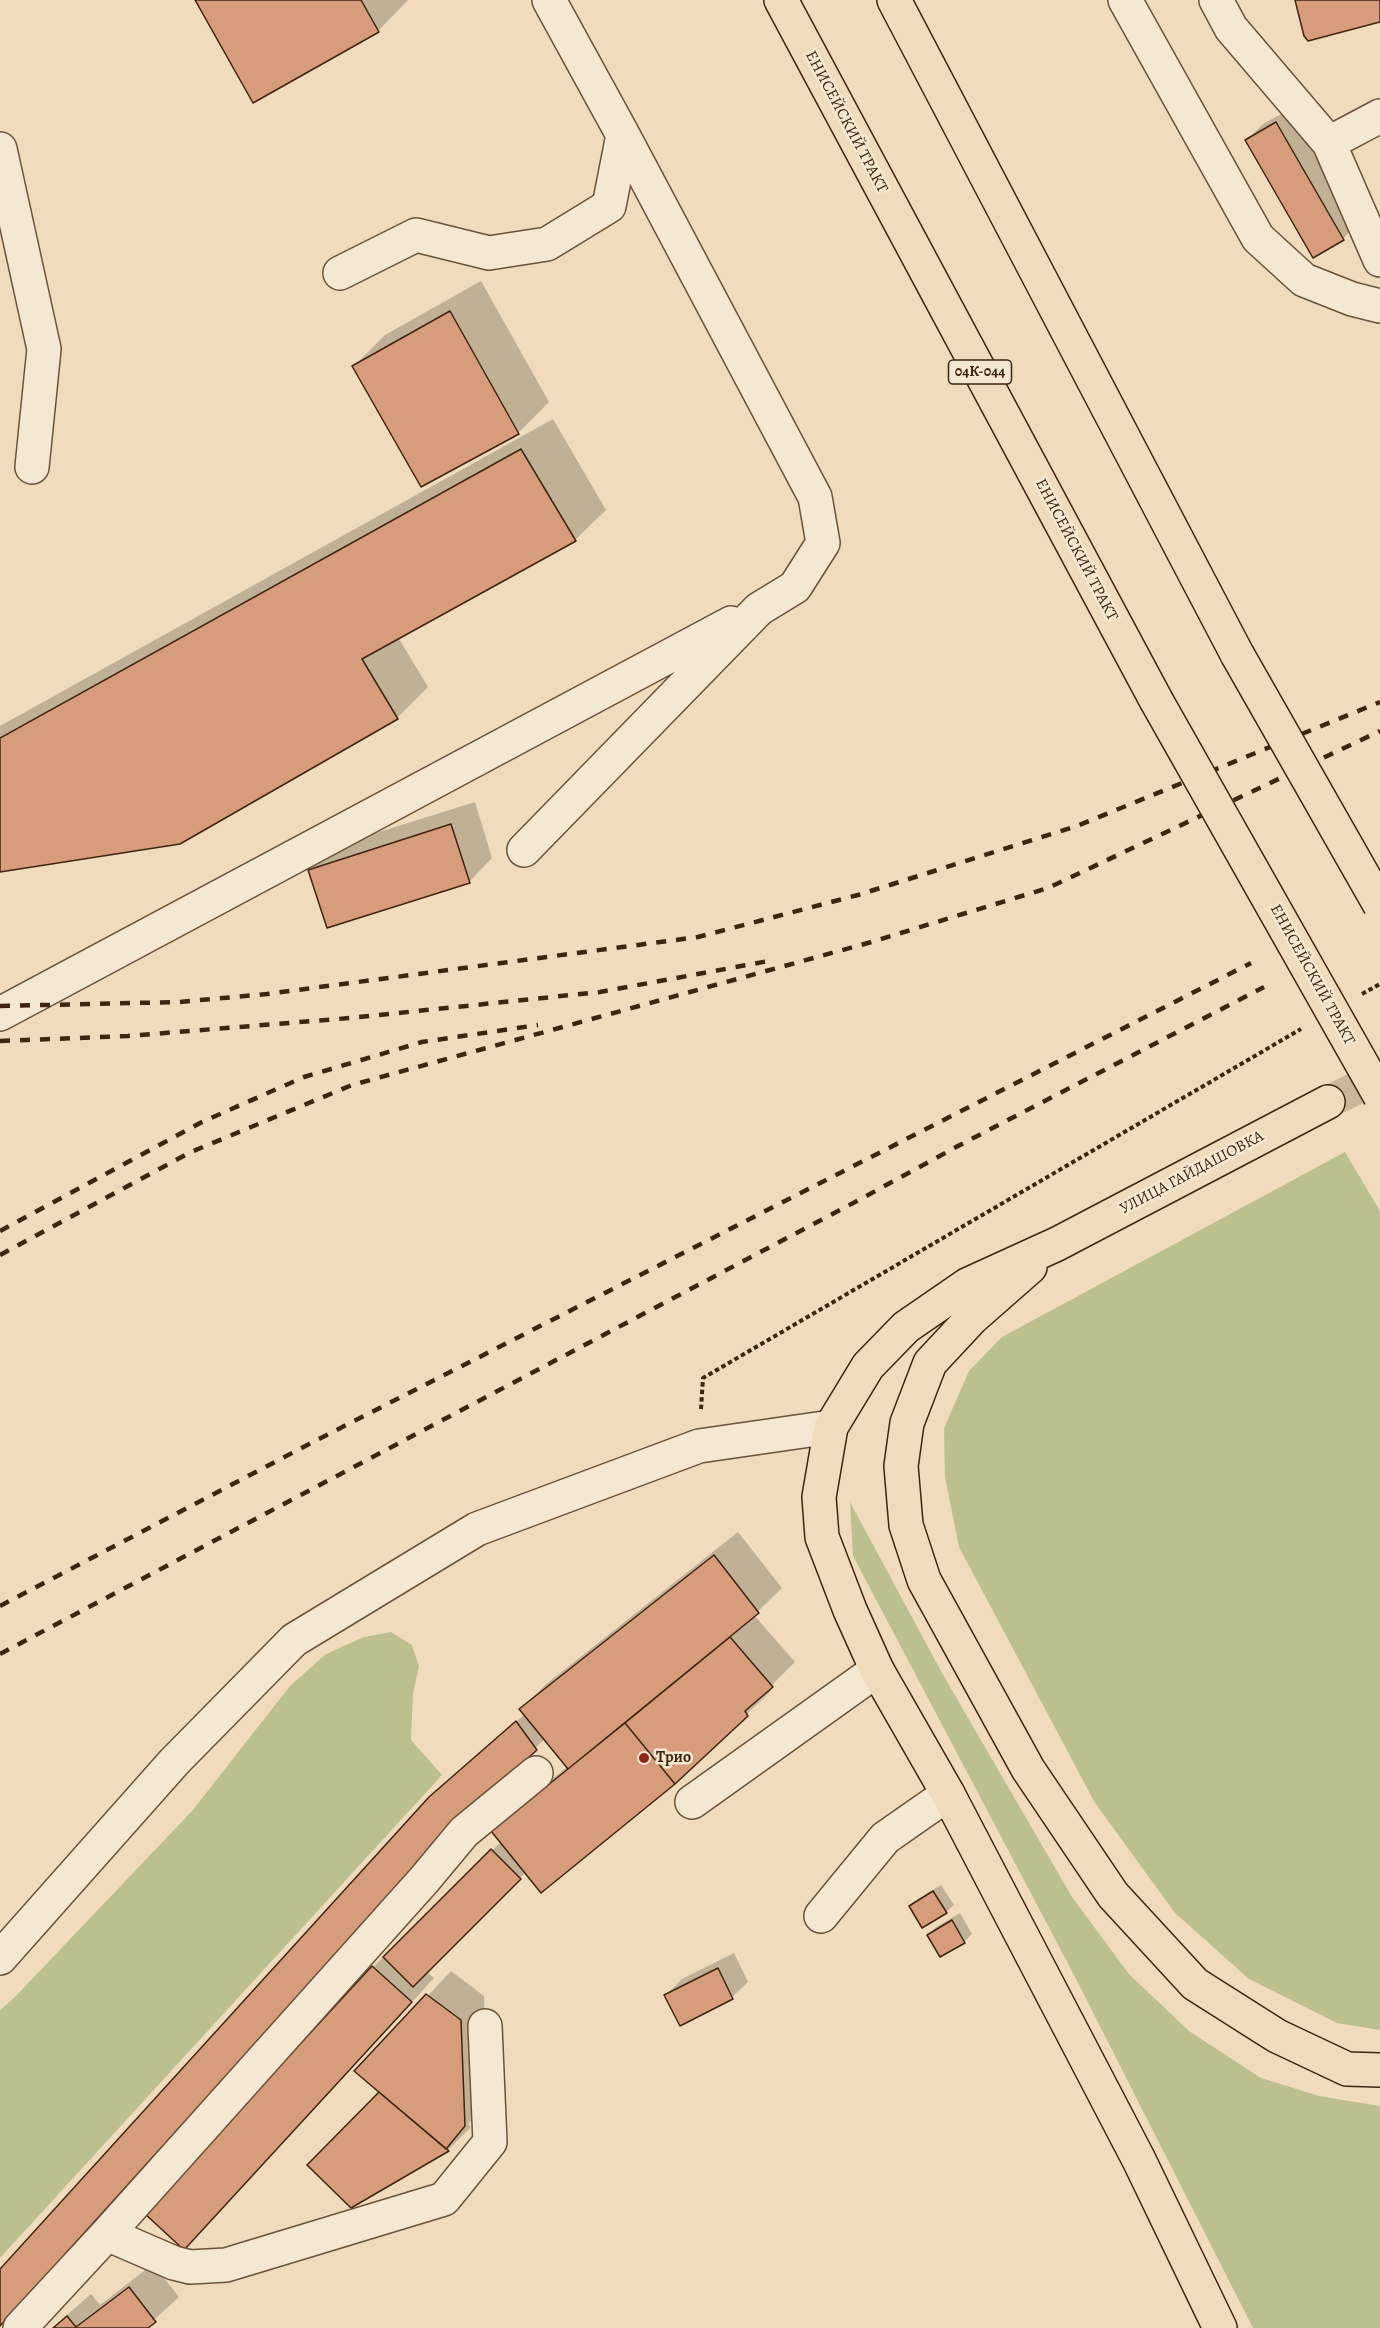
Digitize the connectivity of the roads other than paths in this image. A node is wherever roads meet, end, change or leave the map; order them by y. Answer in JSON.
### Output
{"nodes":[{"id":1,"x":549,"y":0,"type":"edge"},
{"id":2,"x":781,"y":0,"type":"edge"},
{"id":3,"x":894,"y":0,"type":"edge"},
{"id":4,"x":1125,"y":0,"type":"edge"},
{"id":5,"x":1216,"y":0,"type":"edge"},
{"id":6,"x":1380,"y":116,"type":"edge"},
{"id":7,"x":623,"y":135,"type":"junction"},
{"id":8,"x":1329,"y":143,"type":"junction"},
{"id":9,"x":0,"y":149,"type":"edge"},
{"id":10,"x":1380,"y":260,"type":"edge"},
{"id":11,"x":340,"y":273,"type":"dead end"},
{"id":12,"x":1380,"y":306,"type":"edge"},
{"id":13,"x":32,"y":467,"type":"dead end"},
{"id":14,"x":759,"y":609,"type":"junction"},
{"id":15,"x":524,"y":850,"type":"dead end"},
{"id":16,"x":1380,"y":905,"type":"edge"},
{"id":17,"x":0,"y":1014,"type":"edge"},
{"id":18,"x":1380,"y":1096,"type":"edge"},
{"id":19,"x":1328,"y":1102,"type":"tunnel mouth"},
{"id":20,"x":1056,"y":1244,"type":"junction"},
{"id":21,"x":831,"y":1426,"type":"junction"},
{"id":22,"x":877,"y":1670,"type":"junction"},
{"id":23,"x":536,"y":1773,"type":"dead end"},
{"id":24,"x":948,"y":1794,"type":"junction"},
{"id":25,"x":692,"y":1802,"type":"dead end"},
{"id":26,"x":821,"y":1916,"type":"dead end"},
{"id":27,"x":0,"y":1958,"type":"edge"},
{"id":28,"x":485,"y":2026,"type":"dead end"},
{"id":29,"x":1380,"y":2070,"type":"edge"},
{"id":30,"x":107,"y":2234,"type":"junction"},
{"id":31,"x":20,"y":2328,"type":"edge"},
{"id":32,"x":1220,"y":2328,"type":"edge"}],
"edges":[{"from":1,"to":7,"type":"lane"},
{"from":2,"to":18,"type":"main road","name":"ЕНИСЕЙСКИЙ ТРАКТ","number":"04К-044","bridge":true},
{"from":3,"to":16,"type":"main road","bridge":true},
{"from":4,"to":12,"type":"lane"},
{"from":5,"to":8,"type":"lane"},
{"from":6,"to":8,"type":"lane"},
{"from":7,"to":11,"type":"lane"},
{"from":7,"to":14,"type":"lane"},
{"from":8,"to":10,"type":"lane"},
{"from":9,"to":13,"type":"lane"},
{"from":14,"to":15,"type":"lane"},
{"from":14,"to":17,"type":"lane"},
{"from":19,"to":20,"type":"main road","name":"УЛИЦА ГАЙДАШОВКА"},
{"from":20,"to":21,"type":"main road"},
{"from":20,"to":29,"type":"main road"},
{"from":21,"to":22,"type":"main road"},
{"from":21,"to":27,"type":"lane"},
{"from":22,"to":24,"type":"main road"},
{"from":22,"to":25,"type":"lane"},
{"from":23,"to":30,"type":"lane"},
{"from":24,"to":26,"type":"lane"},
{"from":24,"to":32,"type":"main road"},
{"from":28,"to":30,"type":"lane"},
{"from":30,"to":31,"type":"lane"}]}
